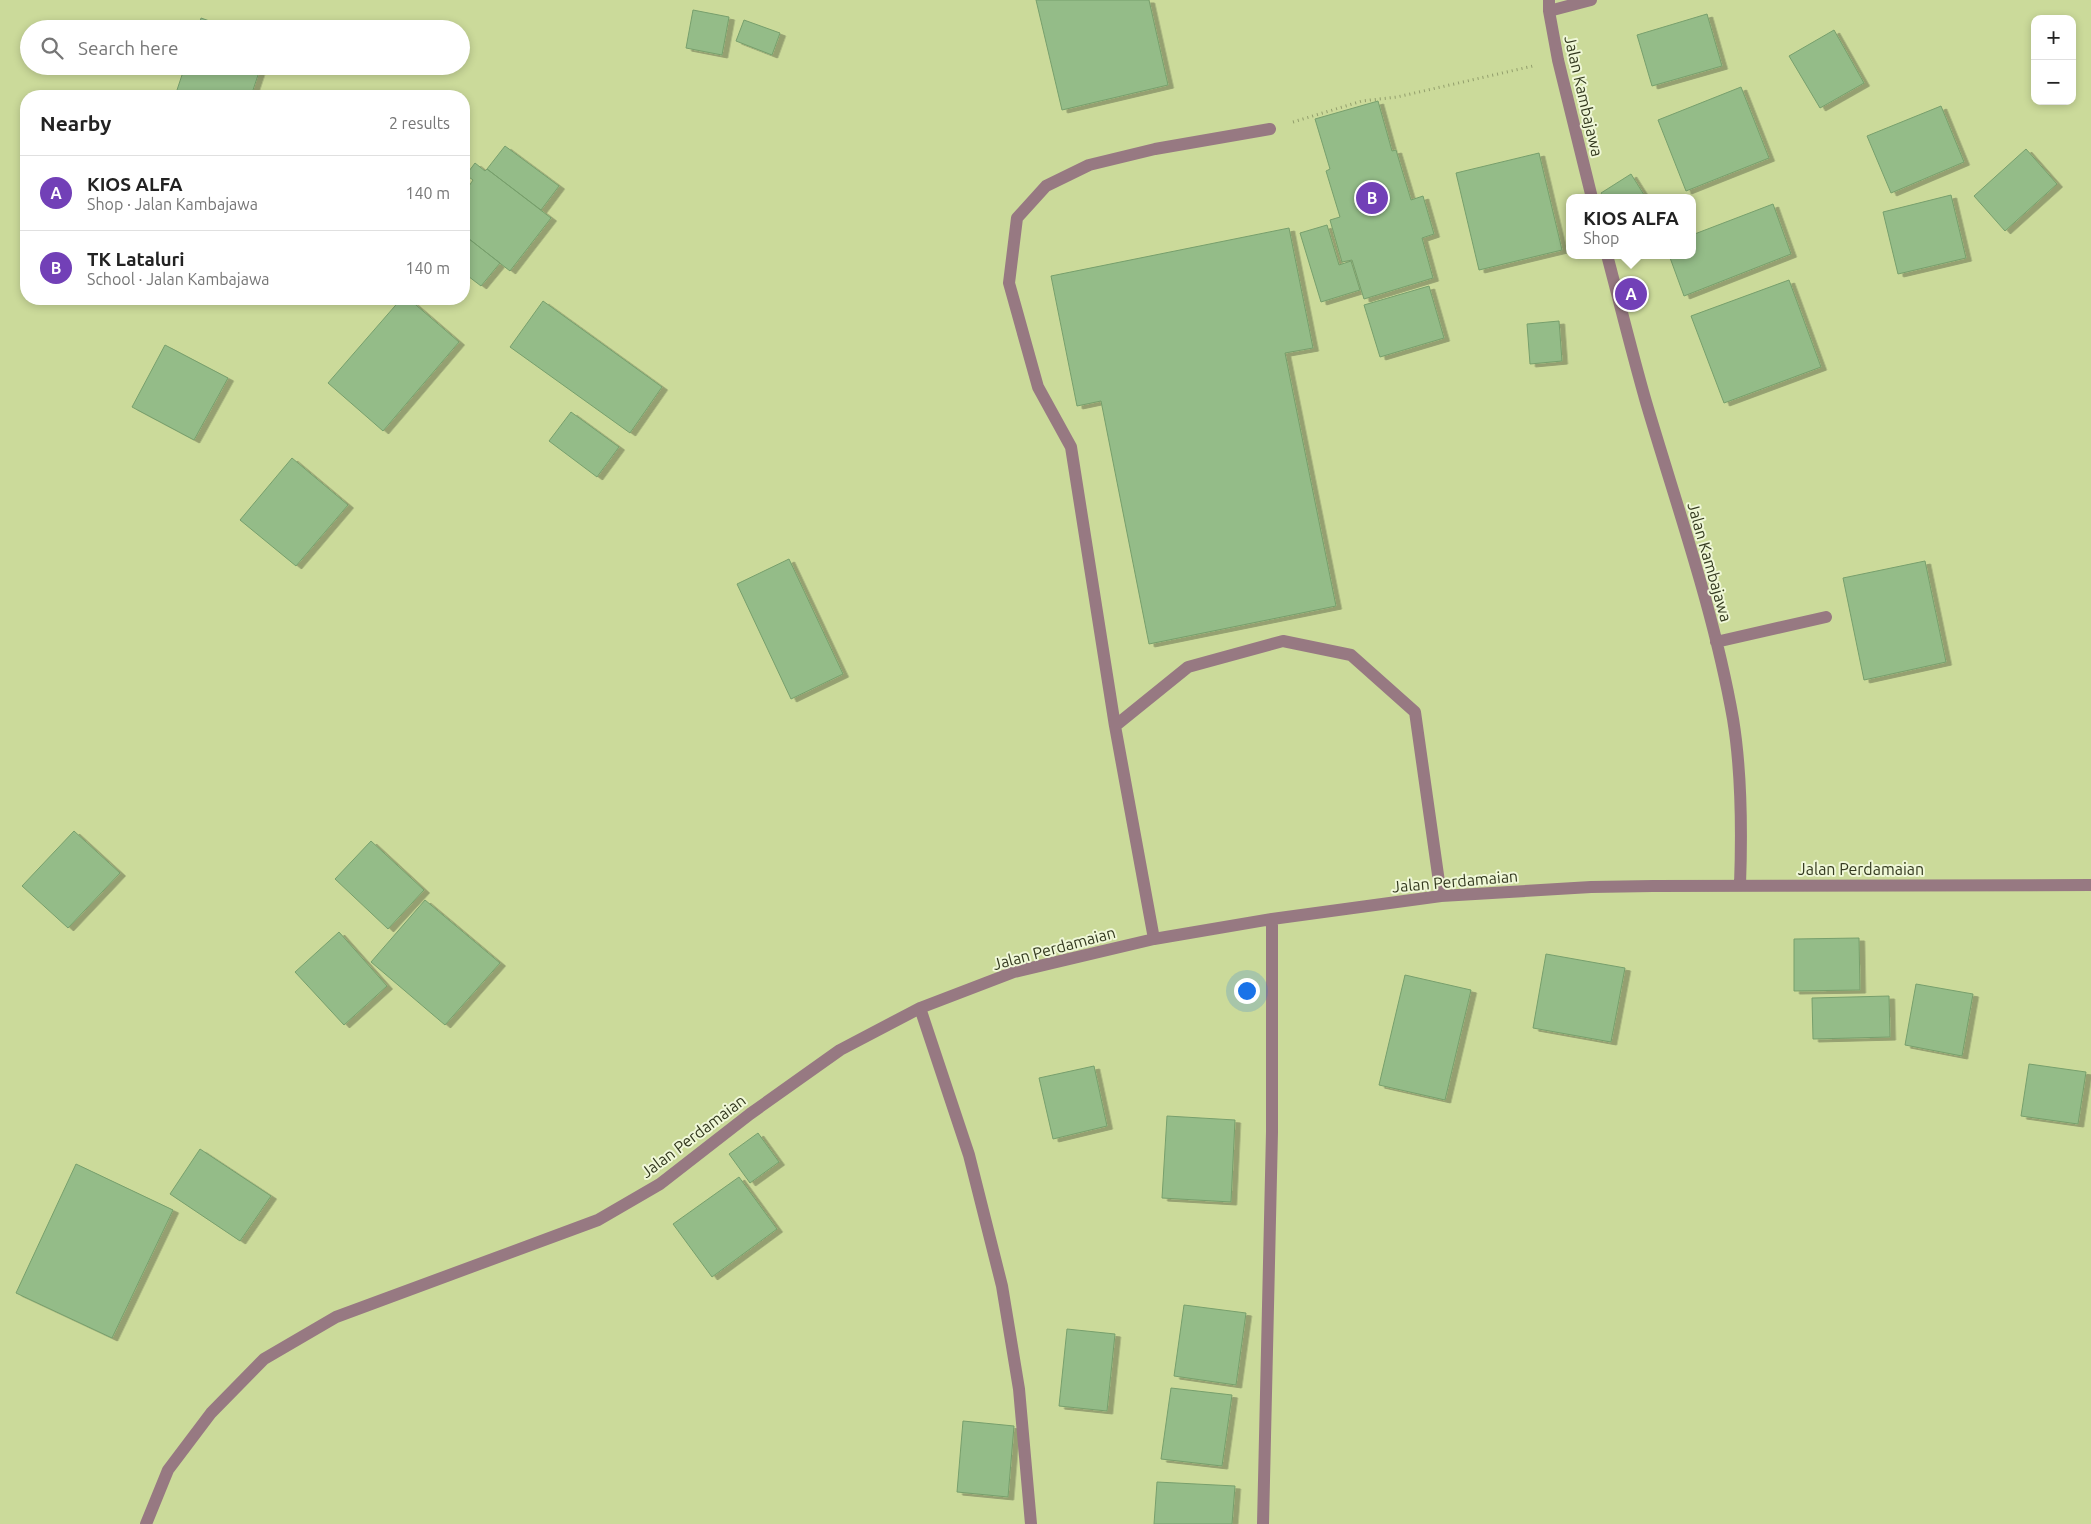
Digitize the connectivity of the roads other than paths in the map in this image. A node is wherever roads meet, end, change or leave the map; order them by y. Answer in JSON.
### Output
{"nodes":[{"id":1,"x":1591,"y":0,"type":"edge"},
{"id":2,"x":1549,"y":5,"type":"edge"},
{"id":3,"x":1270,"y":129,"type":"road end"},
{"id":4,"x":1591,"y":194,"type":"edge"},
{"id":5,"x":1608,"y":259,"type":"edge"},
{"id":6,"x":1826,"y":617,"type":"dead end"},
{"id":7,"x":1716,"y":642,"type":"junction"},
{"id":8,"x":1114,"y":726,"type":"junction"},
{"id":9,"x":1740,"y":885,"type":"junction"},
{"id":10,"x":2091,"y":885,"type":"edge"},
{"id":11,"x":1441,"y":896,"type":"junction"},
{"id":12,"x":1272,"y":919,"type":"junction"},
{"id":13,"x":1154,"y":939,"type":"junction"},
{"id":14,"x":920,"y":1008,"type":"junction"},
{"id":15,"x":146,"y":1524,"type":"edge"},
{"id":16,"x":1031,"y":1524,"type":"edge"},
{"id":17,"x":1263,"y":1524,"type":"edge"}],
"edges":[{"from":1,"to":2,"type":"street"},
{"from":2,"to":4,"type":"street","name":"Jalan Kambajawa"},
{"from":3,"to":8,"type":"street"},
{"from":5,"to":7,"type":"street","name":"Jalan Kambajawa"},
{"from":6,"to":7,"type":"street"},
{"from":7,"to":9,"type":"street","name":"Jalan Kambajawa"},
{"from":8,"to":11,"type":"street"},
{"from":8,"to":13,"type":"street"},
{"from":9,"to":10,"type":"street","name":"Jalan Perdamaian"},
{"from":9,"to":11,"type":"street","name":"Jalan Perdamaian"},
{"from":11,"to":12,"type":"street","name":"Jalan Perdamaian"},
{"from":12,"to":13,"type":"street","name":"Jalan Perdamaian"},
{"from":12,"to":17,"type":"street"},
{"from":13,"to":14,"type":"street","name":"Jalan Perdamaian"},
{"from":14,"to":15,"type":"street","name":"Jalan Perdamaian"},
{"from":14,"to":16,"type":"street"}]}
